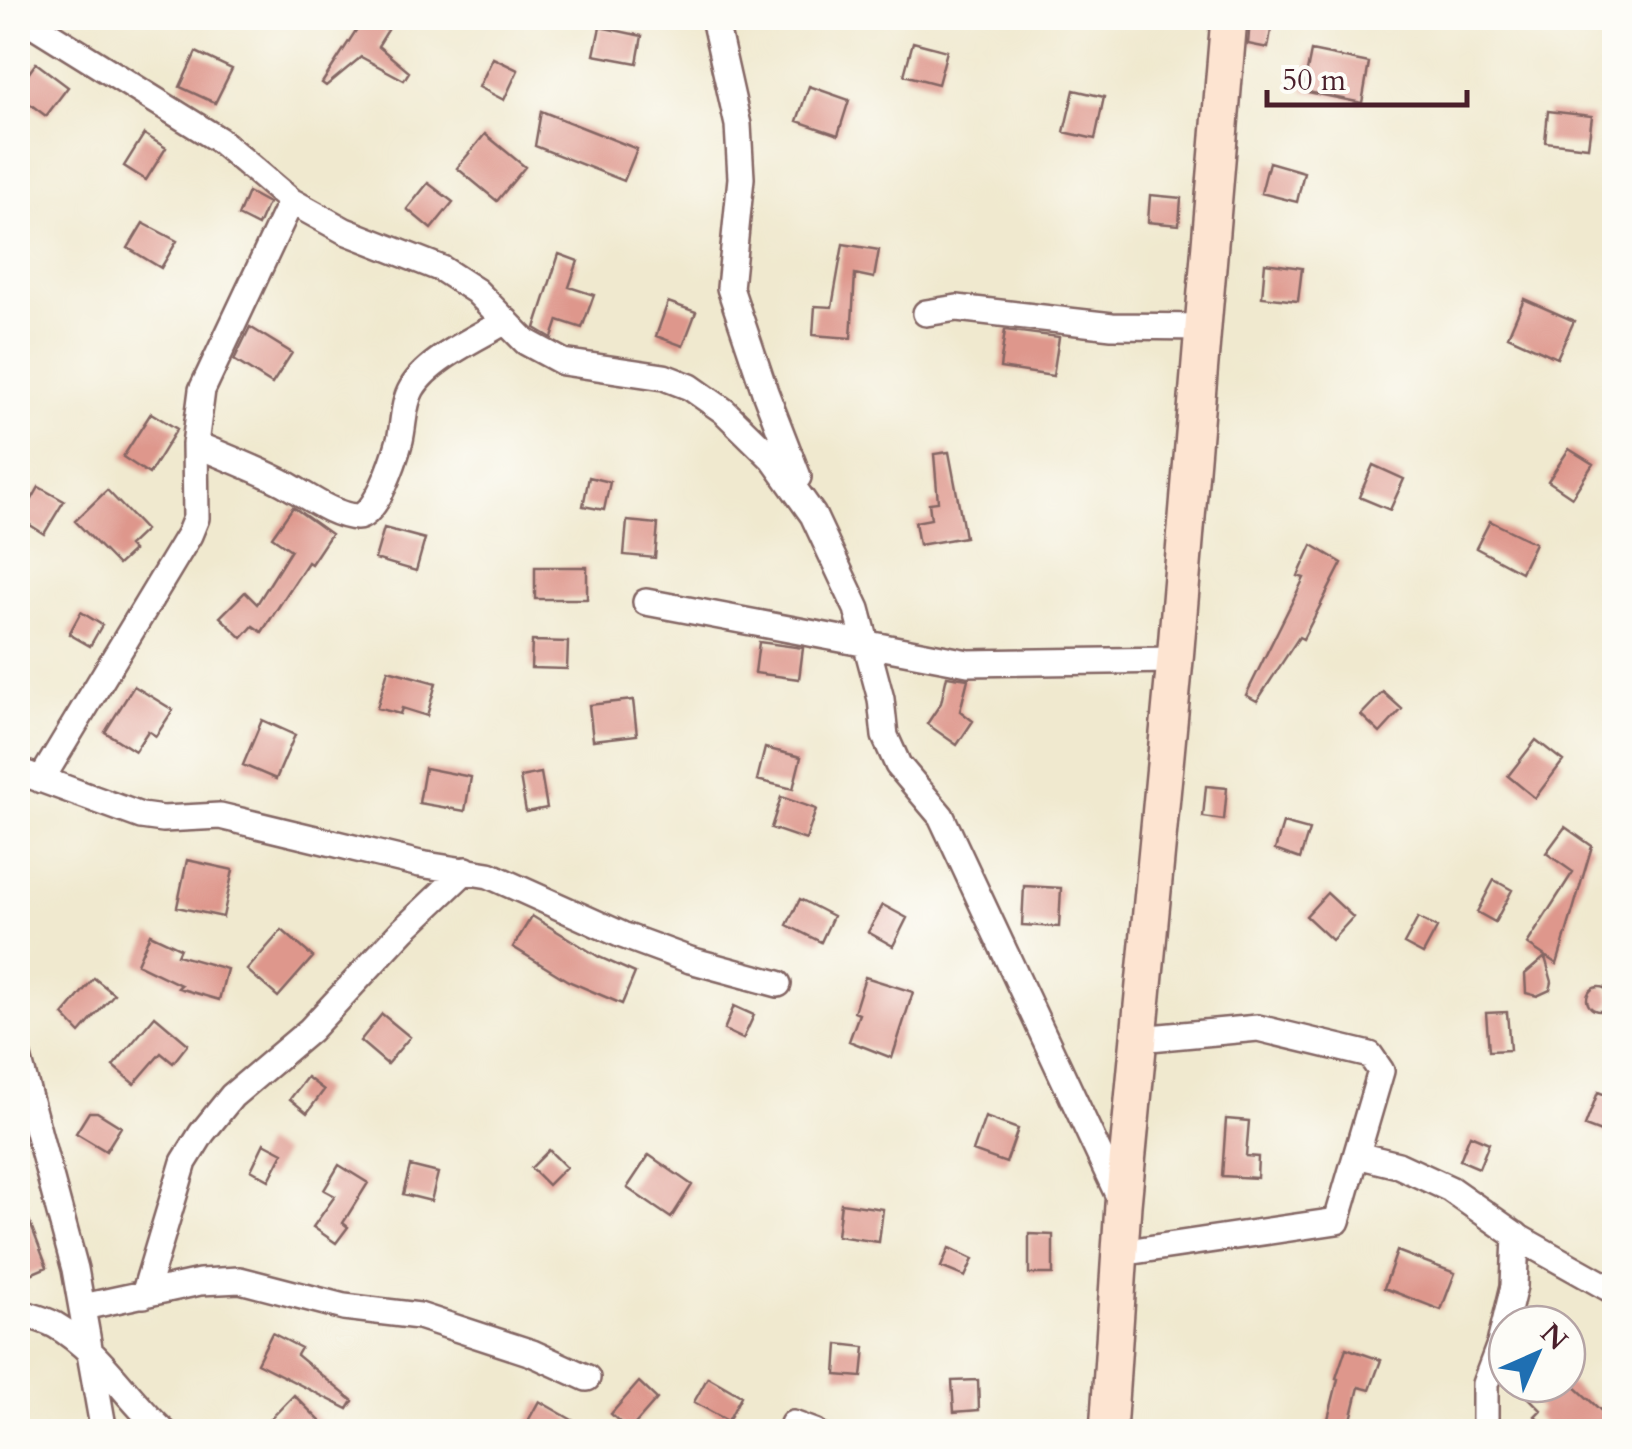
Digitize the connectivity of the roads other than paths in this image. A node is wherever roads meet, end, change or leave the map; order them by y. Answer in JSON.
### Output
{"nodes":[{"id":1,"x":22,"y":18,"type":"edge"},
{"id":2,"x":714,"y":18,"type":"edge"},
{"id":3,"x":1230,"y":18,"type":"edge"},
{"id":4,"x":292,"y":200,"type":"junction"},
{"id":5,"x":926,"y":313,"type":"dead end"},
{"id":6,"x":506,"y":321,"type":"junction"},
{"id":7,"x":1204,"y":327,"type":"junction"},
{"id":8,"x":195,"y":444,"type":"junction"},
{"id":9,"x":813,"y":515,"type":"junction"},
{"id":10,"x":646,"y":602,"type":"dead end"},
{"id":11,"x":866,"y":643,"type":"junction"},
{"id":12,"x":1176,"y":660,"type":"junction"},
{"id":13,"x":29,"y":775,"type":"edge"},
{"id":14,"x":466,"y":870,"type":"junction"},
{"id":15,"x":778,"y":984,"type":"dead end"},
{"id":16,"x":1139,"y":1039,"type":"junction"},
{"id":17,"x":18,"y":1056,"type":"edge"},
{"id":18,"x":1357,"y":1155,"type":"junction"},
{"id":19,"x":1123,"y":1204,"type":"junction"},
{"id":20,"x":1516,"y":1235,"type":"junction"},
{"id":21,"x":1120,"y":1253,"type":"junction"},
{"id":22,"x":1614,"y":1291,"type":"edge"},
{"id":23,"x":144,"y":1295,"type":"junction"},
{"id":24,"x":84,"y":1307,"type":"junction"},
{"id":25,"x":18,"y":1312,"type":"edge"},
{"id":26,"x":91,"y":1351,"type":"junction"},
{"id":27,"x":587,"y":1378,"type":"dead end"},
{"id":28,"x":104,"y":1432,"type":"edge"},
{"id":29,"x":164,"y":1432,"type":"edge"},
{"id":30,"x":1108,"y":1432,"type":"edge"},
{"id":31,"x":1485,"y":1432,"type":"edge"}],
"edges":[{"from":1,"to":4,"type":"street"},
{"from":2,"to":9,"type":"street"},
{"from":3,"to":7,"type":"street"},
{"from":4,"to":6,"type":"street"},
{"from":4,"to":8,"type":"street"},
{"from":5,"to":7,"type":"street"},
{"from":6,"to":8,"type":"street"},
{"from":6,"to":9,"type":"street"},
{"from":7,"to":12,"type":"street"},
{"from":8,"to":13,"type":"street"},
{"from":9,"to":11,"type":"street"},
{"from":10,"to":11,"type":"street"},
{"from":11,"to":12,"type":"street"},
{"from":11,"to":19,"type":"street"},
{"from":12,"to":16,"type":"street"},
{"from":13,"to":14,"type":"street"},
{"from":14,"to":15,"type":"street"},
{"from":14,"to":23,"type":"street"},
{"from":16,"to":18,"type":"street"},
{"from":16,"to":19,"type":"street"},
{"from":17,"to":24,"type":"street"},
{"from":18,"to":20,"type":"street"},
{"from":18,"to":21,"type":"street"},
{"from":19,"to":21,"type":"street"},
{"from":20,"to":22,"type":"street"},
{"from":20,"to":31,"type":"street"},
{"from":21,"to":30,"type":"street"},
{"from":23,"to":24,"type":"street"},
{"from":23,"to":27,"type":"street"},
{"from":24,"to":26,"type":"street"},
{"from":25,"to":26,"type":"street"},
{"from":26,"to":28,"type":"street"},
{"from":26,"to":29,"type":"street"}]}
